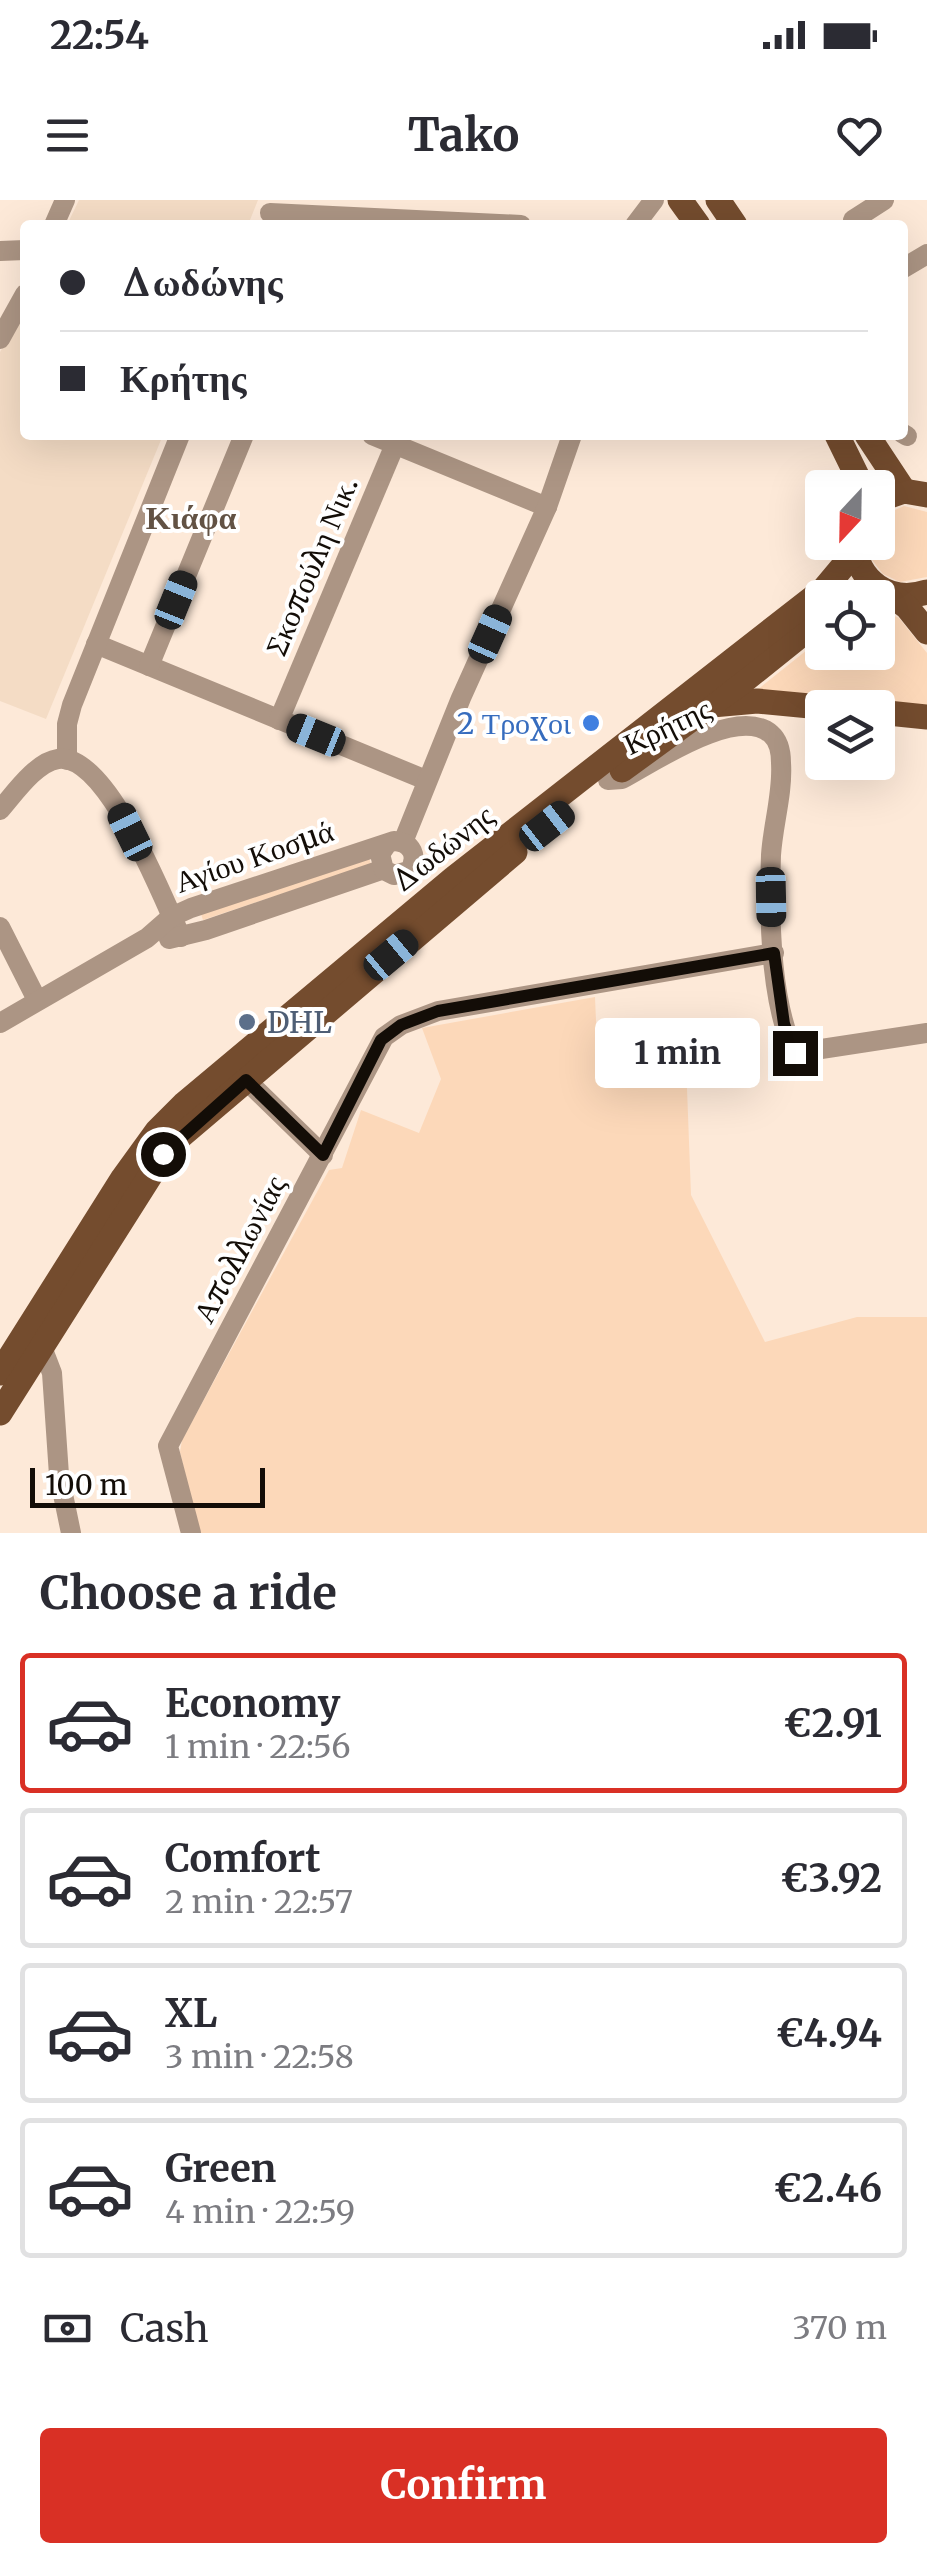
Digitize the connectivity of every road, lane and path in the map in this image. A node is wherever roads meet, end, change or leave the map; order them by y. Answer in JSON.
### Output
{"nodes":[{"id":1,"x":350,"y":200,"type":"edge"},
{"id":2,"x":654,"y":200,"type":"edge"},
{"id":3,"x":884,"y":200,"type":"edge"},
{"id":4,"x":270,"y":213,"type":"edge"},
{"id":5,"x":852,"y":215,"type":"edge"},
{"id":6,"x":367,"y":218,"type":"junction"},
{"id":7,"x":407,"y":220,"type":"edge"},
{"id":8,"x":636,"y":220,"type":"edge"},
{"id":9,"x":20,"y":303,"type":"edge"},
{"id":10,"x":0,"y":339,"type":"edge"},
{"id":11,"x":178,"y":440,"type":"edge"},
{"id":12,"x":242,"y":440,"type":"edge"},
{"id":13,"x":397,"y":440,"type":"edge"},
{"id":14,"x":570,"y":440,"type":"edge"},
{"id":15,"x":839,"y":440,"type":"edge"},
{"id":16,"x":871,"y":440,"type":"edge"},
{"id":17,"x":854,"y":470,"type":"edge"},
{"id":18,"x":915,"y":493,"type":"edge"},
{"id":19,"x":547,"y":508,"type":"junction"},
{"id":20,"x":845,"y":560,"type":"edge"},
{"id":21,"x":927,"y":592,"type":"edge"},
{"id":22,"x":895,"y":595,"type":"edge"},
{"id":23,"x":895,"y":602,"type":"edge"},
{"id":24,"x":805,"y":631,"type":"edge"},
{"id":25,"x":927,"y":632,"type":"edge"},
{"id":26,"x":96,"y":644,"type":"junction"},
{"id":27,"x":149,"y":666,"type":"junction"},
{"id":28,"x":712,"y":705,"type":"junction"},
{"id":29,"x":805,"y":705,"type":"edge"},
{"id":30,"x":895,"y":714,"type":"edge"},
{"id":31,"x":927,"y":718,"type":"edge"},
{"id":32,"x":279,"y":720,"type":"junction"},
{"id":33,"x":67,"y":760,"type":"junction"},
{"id":34,"x":426,"y":780,"type":"junction"},
{"id":35,"x":608,"y":780,"type":"junction"},
{"id":36,"x":0,"y":810,"type":"edge"},
{"id":37,"x":395,"y":843,"type":"junction"},
{"id":38,"x":384,"y":869,"type":"junction"},
{"id":39,"x":408,"y":871,"type":"junction"},
{"id":40,"x":434,"y":907,"type":"junction"},
{"id":41,"x":171,"y":917,"type":"junction"},
{"id":42,"x":0,"y":927,"type":"edge"},
{"id":43,"x":181,"y":937,"type":"junction"},
{"id":44,"x":147,"y":938,"type":"junction"},
{"id":45,"x":774,"y":953,"type":"junction"},
{"id":46,"x":37,"y":1000,"type":"junction"},
{"id":47,"x":0,"y":1023,"type":"edge"},
{"id":48,"x":927,"y":1034,"type":"edge"},
{"id":49,"x":246,"y":1080,"type":"junction"},
{"id":50,"x":323,"y":1155,"type":"junction"},
{"id":51,"x":42,"y":1347,"type":"junction"},
{"id":52,"x":0,"y":1373,"type":"edge"},
{"id":53,"x":0,"y":1413,"type":"edge"},
{"id":54,"x":71,"y":1533,"type":"edge"},
{"id":55,"x":191,"y":1533,"type":"edge"}],
"edges":[{"from":1,"to":6,"type":"street"},
{"from":2,"to":8,"type":"street"},
{"from":3,"to":5,"type":"street"},
{"from":4,"to":6,"type":"street"},
{"from":6,"to":7,"type":"street"},
{"from":9,"to":10,"type":"street"},
{"from":11,"to":26,"type":"street"},
{"from":12,"to":27,"type":"street"},
{"from":13,"to":19,"type":"street"},
{"from":13,"to":32,"type":"street","name":"Σκοπούλη Νικ."},
{"from":14,"to":19,"type":"street"},
{"from":15,"to":17,"type":"main road"},
{"from":16,"to":18,"type":"main road"},
{"from":19,"to":34,"type":"street"},
{"from":20,"to":40,"type":"main road","name":"Δωδώνης"},
{"from":21,"to":22,"type":"main road"},
{"from":23,"to":25,"type":"main road","name":"Δωδώνης"},
{"from":24,"to":28,"type":"main road","name":"Δωδώνης"},
{"from":26,"to":27,"type":"street"},
{"from":26,"to":33,"type":"street"},
{"from":27,"to":32,"type":"street"},
{"from":28,"to":29,"type":"main road"},
{"from":28,"to":35,"type":"main road","name":"Δωδώνης"},
{"from":30,"to":31,"type":"main road"},
{"from":32,"to":34,"type":"street"},
{"from":33,"to":36,"type":"street"},
{"from":33,"to":41,"type":"street"},
{"from":34,"to":37,"type":"street"},
{"from":35,"to":40,"type":"main road","name":"Δωδώνης"},
{"from":35,"to":45,"type":"street","name":"Κρήτης"},
{"from":37,"to":38,"type":"street"},
{"from":37,"to":39,"type":"street"},
{"from":37,"to":41,"type":"street","name":"Αγίου Κοσμά"},
{"from":38,"to":39,"type":"street"},
{"from":38,"to":43,"type":"street","name":"Αγίου Κοσμά"},
{"from":39,"to":40,"type":"street"},
{"from":40,"to":49,"type":"main road","name":"Δωδώνης"},
{"from":40,"to":52,"type":"main road","name":"Δωδώνης"},
{"from":41,"to":43,"type":"street"},
{"from":41,"to":44,"type":"street","name":"Αγίου Κοσμά"},
{"from":42,"to":46,"type":"street"},
{"from":43,"to":44,"type":"street","name":"Αγίου Κοσμά"},
{"from":44,"to":46,"type":"street","name":"Αγίου Κοσμά"},
{"from":45,"to":48,"type":"street","name":"Κρήτης"},
{"from":45,"to":50,"type":"street","name":"Απολλωνίας"},
{"from":46,"to":47,"type":"street","name":"Αγίου Κοσμά"},
{"from":49,"to":50,"type":"street"},
{"from":49,"to":51,"type":"main road","name":"Δωδώνης"},
{"from":50,"to":55,"type":"street","name":"Απολλωνίας"},
{"from":51,"to":53,"type":"main road","name":"Δωδώνης"},
{"from":51,"to":54,"type":"street"}]}
